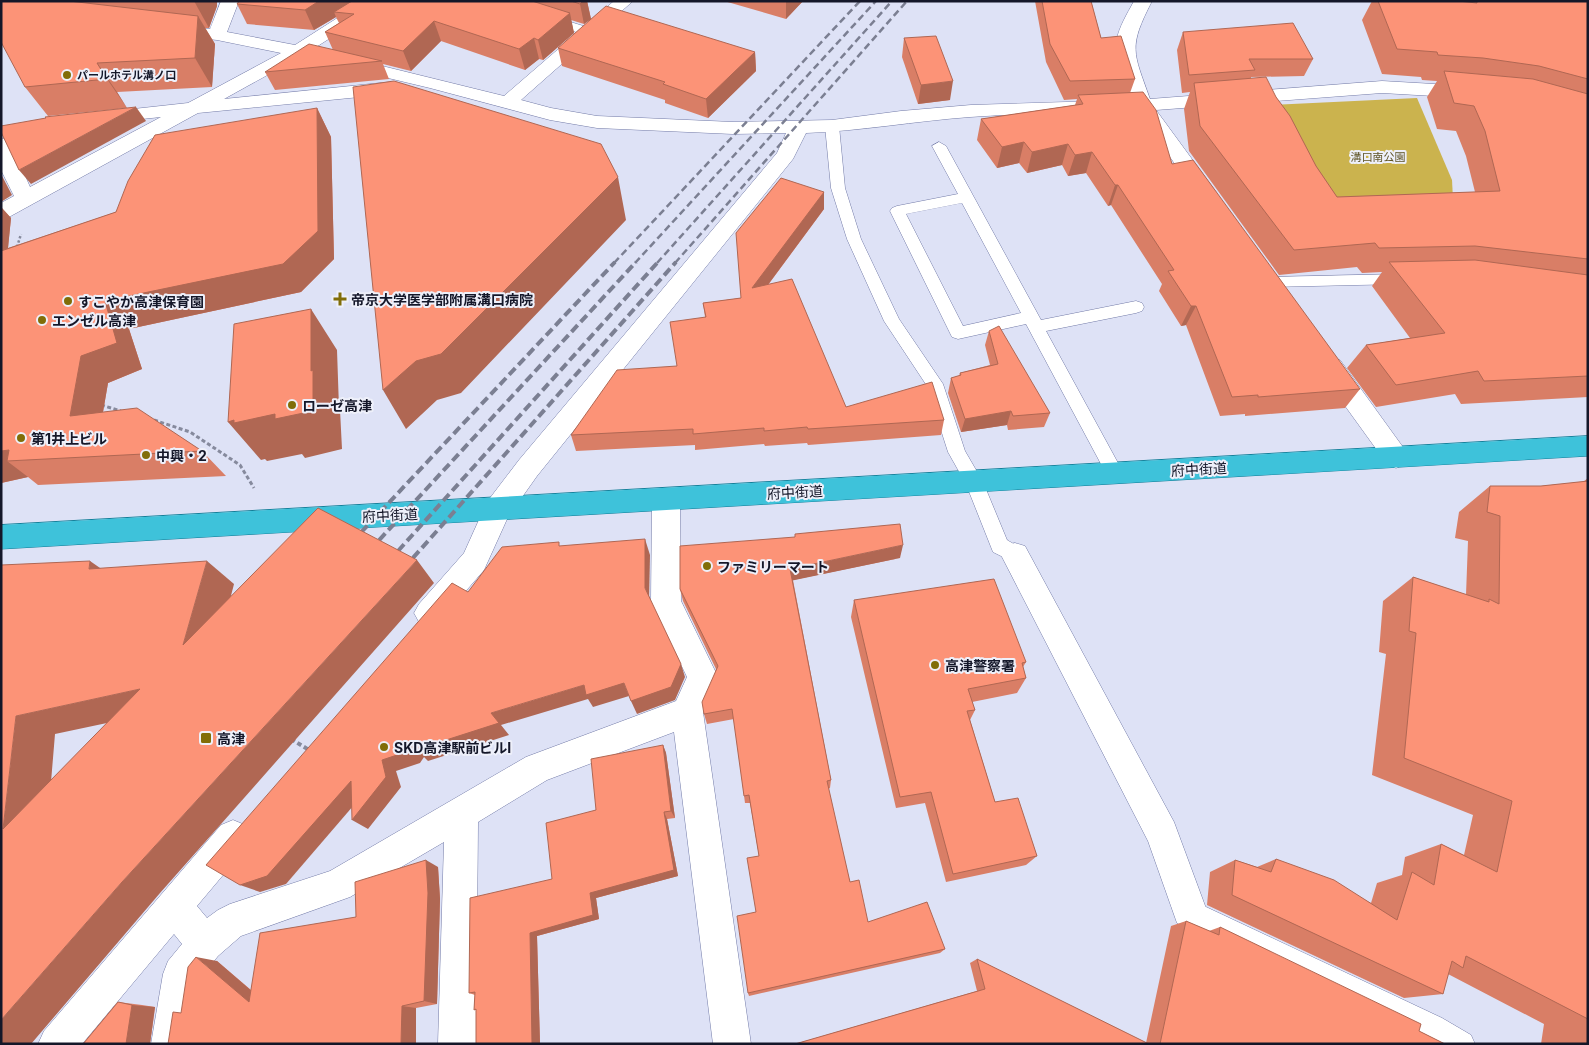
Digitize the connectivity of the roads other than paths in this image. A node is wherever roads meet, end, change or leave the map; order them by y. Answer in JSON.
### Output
{"nodes":[{"id":1,"x":230,"y":1,"type":"edge"},
{"id":2,"x":376,"y":1,"type":"edge"},
{"id":3,"x":626,"y":1,"type":"edge"},
{"id":4,"x":1143,"y":1,"type":"edge"},
{"id":5,"x":537,"y":16,"type":"edge"},
{"id":6,"x":158,"y":29,"type":"edge"},
{"id":7,"x":589,"y":32,"type":"junction"},
{"id":8,"x":217,"y":35,"type":"junction"},
{"id":9,"x":298,"y":51,"type":"junction"},
{"id":10,"x":434,"y":83,"type":"junction"},
{"id":11,"x":1484,"y":94,"type":"edge"},
{"id":12,"x":507,"y":103,"type":"junction"},
{"id":13,"x":1143,"y":105,"type":"junction"},
{"id":14,"x":192,"y":108,"type":"junction"},
{"id":15,"x":82,"y":120,"type":"edge"},
{"id":16,"x":832,"y":126,"type":"junction"},
{"id":17,"x":799,"y":127,"type":"junction"},
{"id":18,"x":4,"y":134,"type":"edge"},
{"id":19,"x":939,"y":146,"type":"dead end"},
{"id":20,"x":29,"y":197,"type":"junction"},
{"id":21,"x":967,"y":198,"type":"junction"},
{"id":22,"x":1218,"y":209,"type":"edge"},
{"id":23,"x":1,"y":212,"type":"edge"},
{"id":24,"x":1264,"y":273,"type":"joint"},
{"id":25,"x":1416,"y":278,"type":"edge"},
{"id":26,"x":1286,"y":306,"type":"edge"},
{"id":27,"x":1136,"y":307,"type":"dead end"},
{"id":28,"x":1034,"y":322,"type":"junction"},
{"id":29,"x":1321,"y":353,"type":"edge"},
{"id":30,"x":1588,"y":446,"type":"edge"},
{"id":31,"x":1396,"y":457,"type":"junction"},
{"id":32,"x":1115,"y":474,"type":"junction"},
{"id":33,"x":974,"y":482,"type":"junction"},
{"id":34,"x":666,"y":500,"type":"junction"},
{"id":35,"x":497,"y":510,"type":"junction"},
{"id":36,"x":1,"y":537,"type":"edge"},
{"id":37,"x":1015,"y":555,"type":"joint"},
{"id":38,"x":410,"y":634,"type":"edge"},
{"id":39,"x":687,"y":712,"type":"junction"},
{"id":40,"x":461,"y":813,"type":"junction"},
{"id":41,"x":250,"y":818,"type":"edge"},
{"id":42,"x":174,"y":906,"type":"junction"},
{"id":43,"x":1189,"y":911,"type":"joint"},
{"id":44,"x":205,"y":943,"type":"junction"},
{"id":45,"x":57,"y":1044,"type":"edge"},
{"id":46,"x":170,"y":1044,"type":"edge"},
{"id":47,"x":457,"y":1044,"type":"edge"},
{"id":48,"x":732,"y":1044,"type":"edge"},
{"id":49,"x":1462,"y":1044,"type":"edge"}],
"edges":[{"from":1,"to":8,"type":"street"},
{"from":2,"to":9,"type":"street"},
{"from":3,"to":7,"type":"street"},
{"from":4,"to":13,"type":"street"},
{"from":5,"to":7,"type":"lane"},
{"from":6,"to":8,"type":"street"},
{"from":7,"to":12,"type":"street"},
{"from":8,"to":9,"type":"street"},
{"from":9,"to":10,"type":"street"},
{"from":9,"to":14,"type":"street"},
{"from":10,"to":12,"type":"street"},
{"from":10,"to":14,"type":"street"},
{"from":11,"to":13,"type":"street"},
{"from":12,"to":17,"type":"street"},
{"from":13,"to":16,"type":"street"},
{"from":13,"to":22,"type":"street"},
{"from":14,"to":15,"type":"street"},
{"from":14,"to":20,"type":"street"},
{"from":16,"to":17,"type":"street"},
{"from":16,"to":33,"type":"lane"},
{"from":17,"to":35,"type":"street"},
{"from":18,"to":20,"type":"street"},
{"from":19,"to":21,"type":"lane"},
{"from":20,"to":23,"type":"street"},
{"from":21,"to":28,"type":"lane"},
{"from":21,"to":28,"type":"lane"},
{"from":24,"to":25,"type":"lane"},
{"from":24,"to":26,"type":"street"},
{"from":27,"to":28,"type":"lane"},
{"from":28,"to":32,"type":"lane"},
{"from":29,"to":31,"type":"street"},
{"from":30,"to":31,"type":"highway","name":"府中街道"},
{"from":31,"to":32,"type":"highway","name":"府中街道"},
{"from":32,"to":33,"type":"highway","name":"府中街道"},
{"from":33,"to":34,"type":"highway","name":"府中街道"},
{"from":33,"to":37,"type":"lane"},
{"from":34,"to":35,"type":"highway","name":"府中街道"},
{"from":34,"to":39,"type":"street"},
{"from":35,"to":36,"type":"highway","name":"府中街道"},
{"from":35,"to":38,"type":"street"},
{"from":37,"to":43,"type":"street"},
{"from":39,"to":40,"type":"street"},
{"from":39,"to":48,"type":"street"},
{"from":40,"to":44,"type":"street"},
{"from":40,"to":47,"type":"street"},
{"from":41,"to":42,"type":"street"},
{"from":42,"to":44,"type":"street"},
{"from":42,"to":45,"type":"street"},
{"from":43,"to":49,"type":"lane"},
{"from":44,"to":46,"type":"street"}]}
